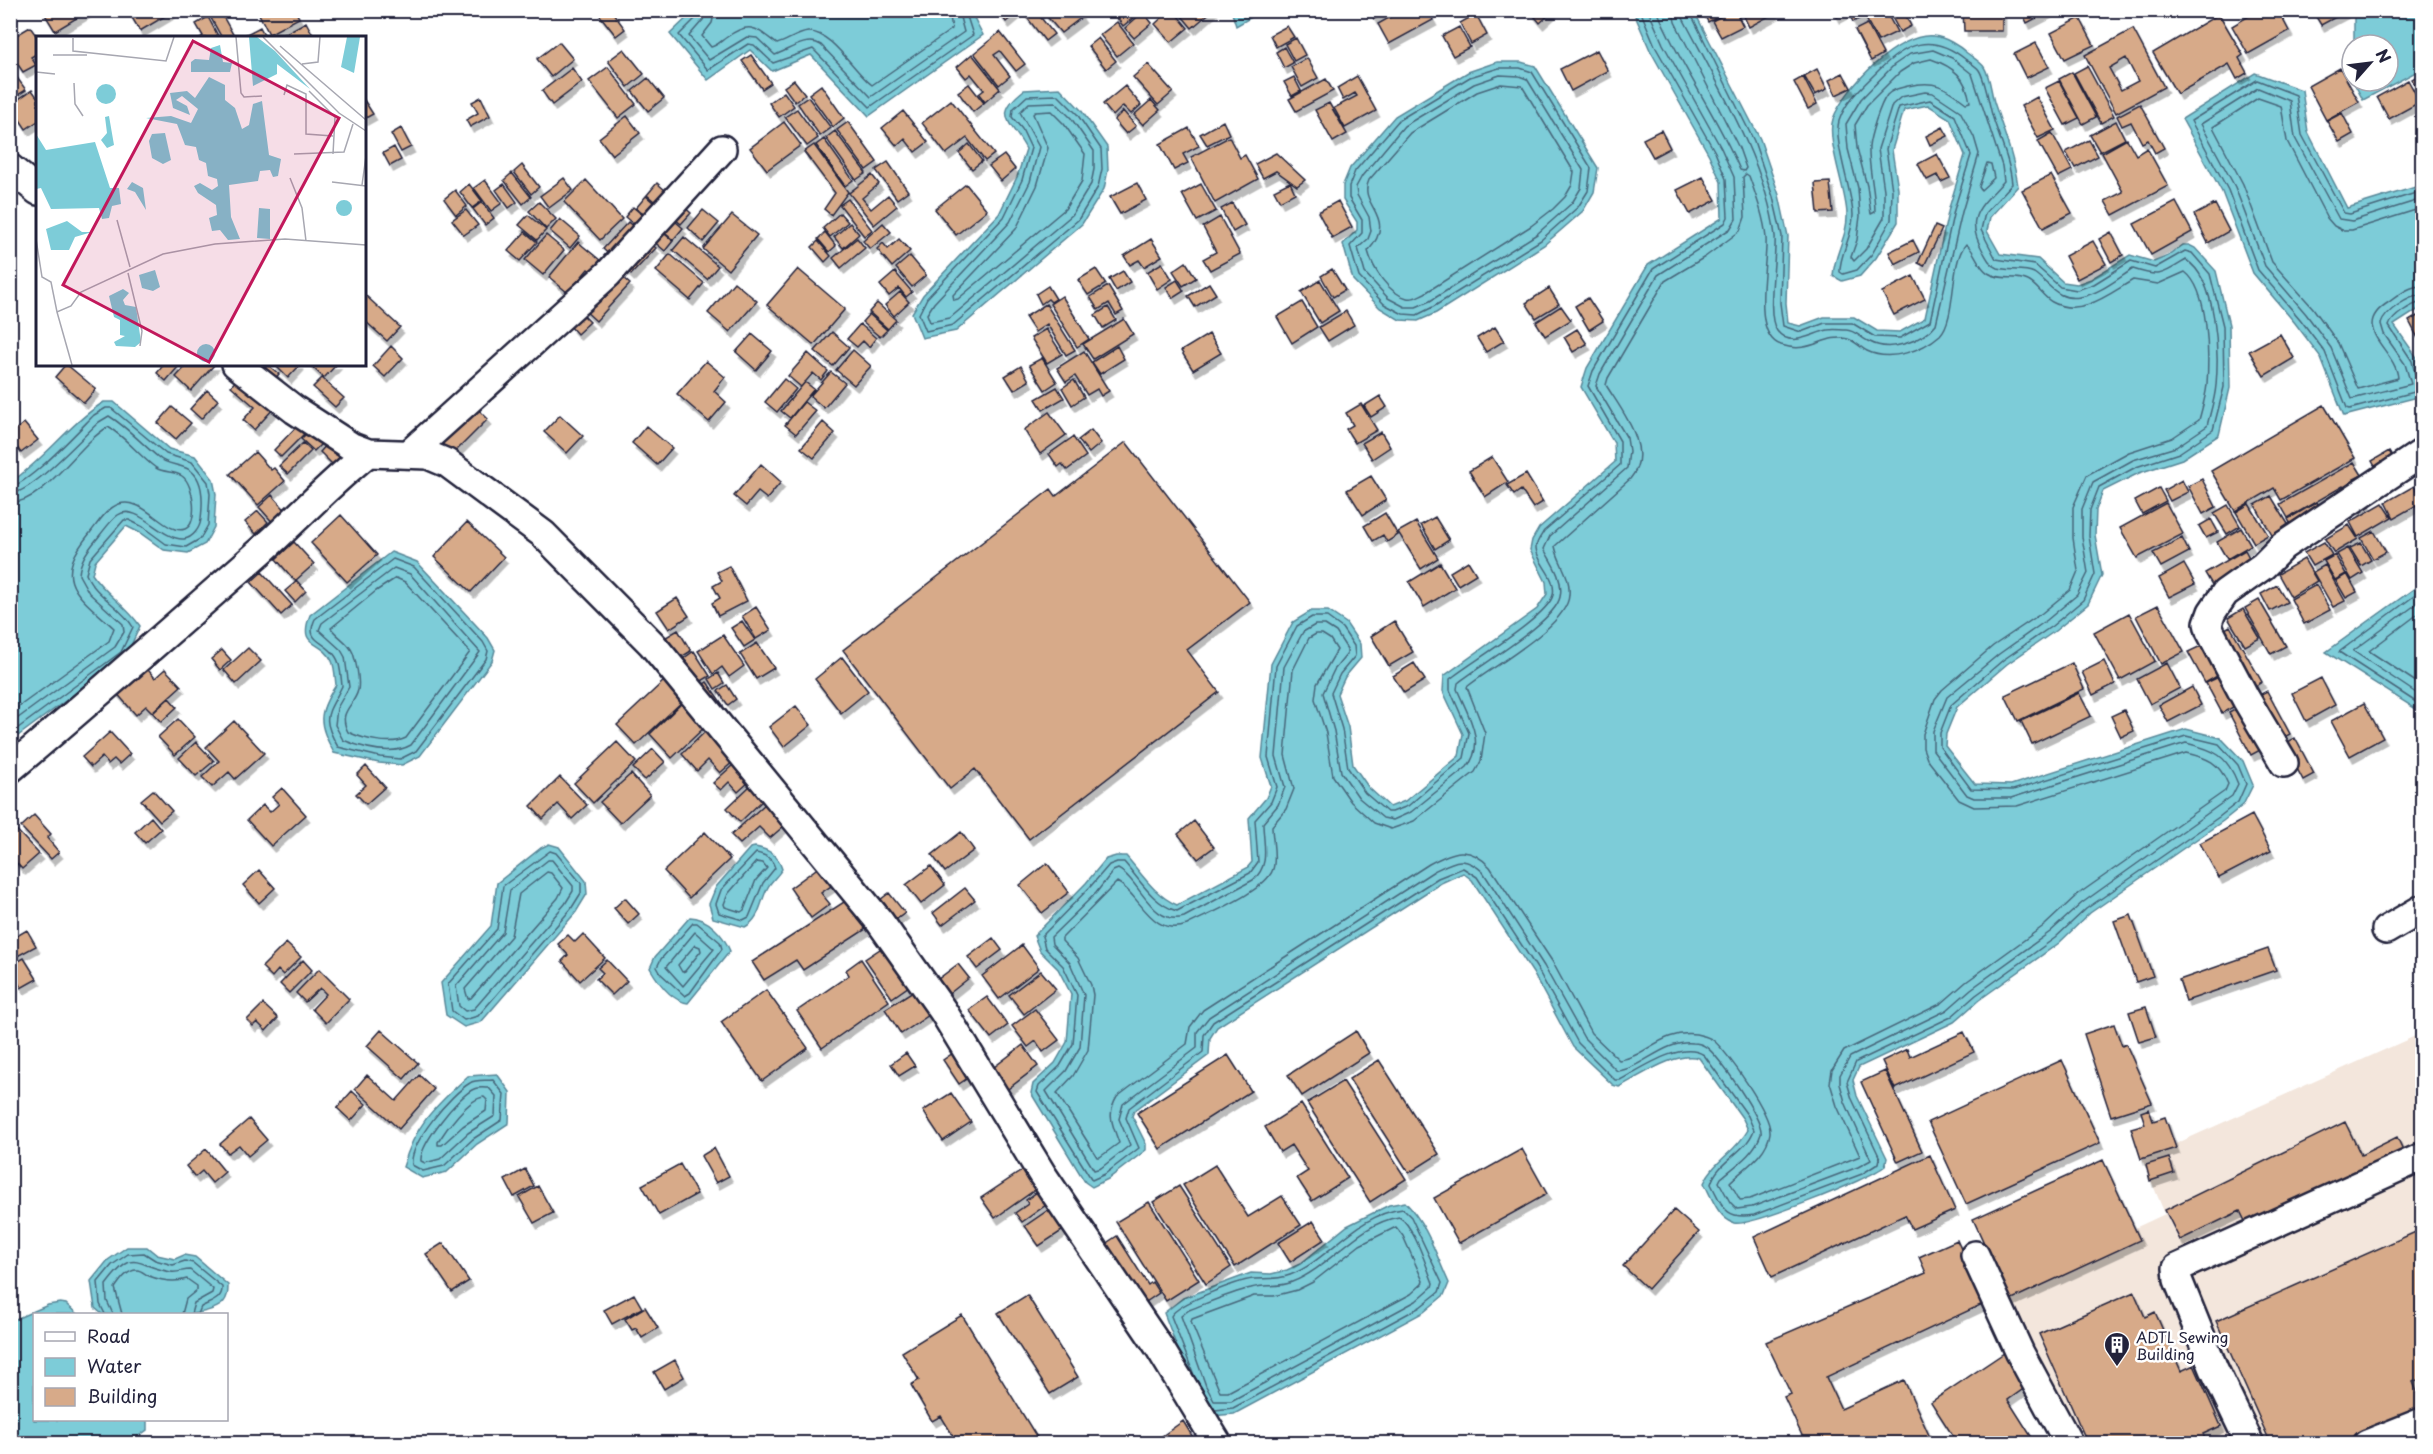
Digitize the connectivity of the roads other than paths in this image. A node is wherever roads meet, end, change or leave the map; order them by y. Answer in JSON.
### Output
{"nodes":[{"id":1,"x":722,"y":149,"type":"dead end"},
{"id":2,"x":10,"y":168,"type":"edge"},
{"id":3,"x":36,"y":189,"type":"edge"},
{"id":4,"x":239,"y":366,"type":"edge"},
{"id":5,"x":368,"y":453,"type":"junction"},
{"id":6,"x":2422,"y":453,"type":"edge"},
{"id":7,"x":409,"y":454,"type":"junction"},
{"id":8,"x":2284,"y":764,"type":"dead end"},
{"id":9,"x":10,"y":769,"type":"edge"},
{"id":10,"x":2422,"y":909,"type":"edge"},
{"id":11,"x":2386,"y":930,"type":"dead end"},
{"id":12,"x":2422,"y":1157,"type":"edge"},
{"id":13,"x":1975,"y":1255,"type":"dead end"},
{"id":14,"x":2422,"y":1422,"type":"edge"},
{"id":15,"x":1218,"y":1443,"type":"edge"},
{"id":16,"x":2068,"y":1443,"type":"edge"},
{"id":17,"x":2250,"y":1443,"type":"edge"},
{"id":18,"x":2367,"y":1443,"type":"edge"}],
"edges":[{"from":1,"to":7,"type":"street"},
{"from":2,"to":3,"type":"street"},
{"from":4,"to":5,"type":"street"},
{"from":5,"to":7,"type":"street"},
{"from":5,"to":9,"type":"street"},
{"from":6,"to":8,"type":"street"},
{"from":7,"to":15,"type":"street"},
{"from":10,"to":11,"type":"street"},
{"from":12,"to":17,"type":"street"},
{"from":13,"to":16,"type":"street"},
{"from":14,"to":18,"type":"street"}]}
